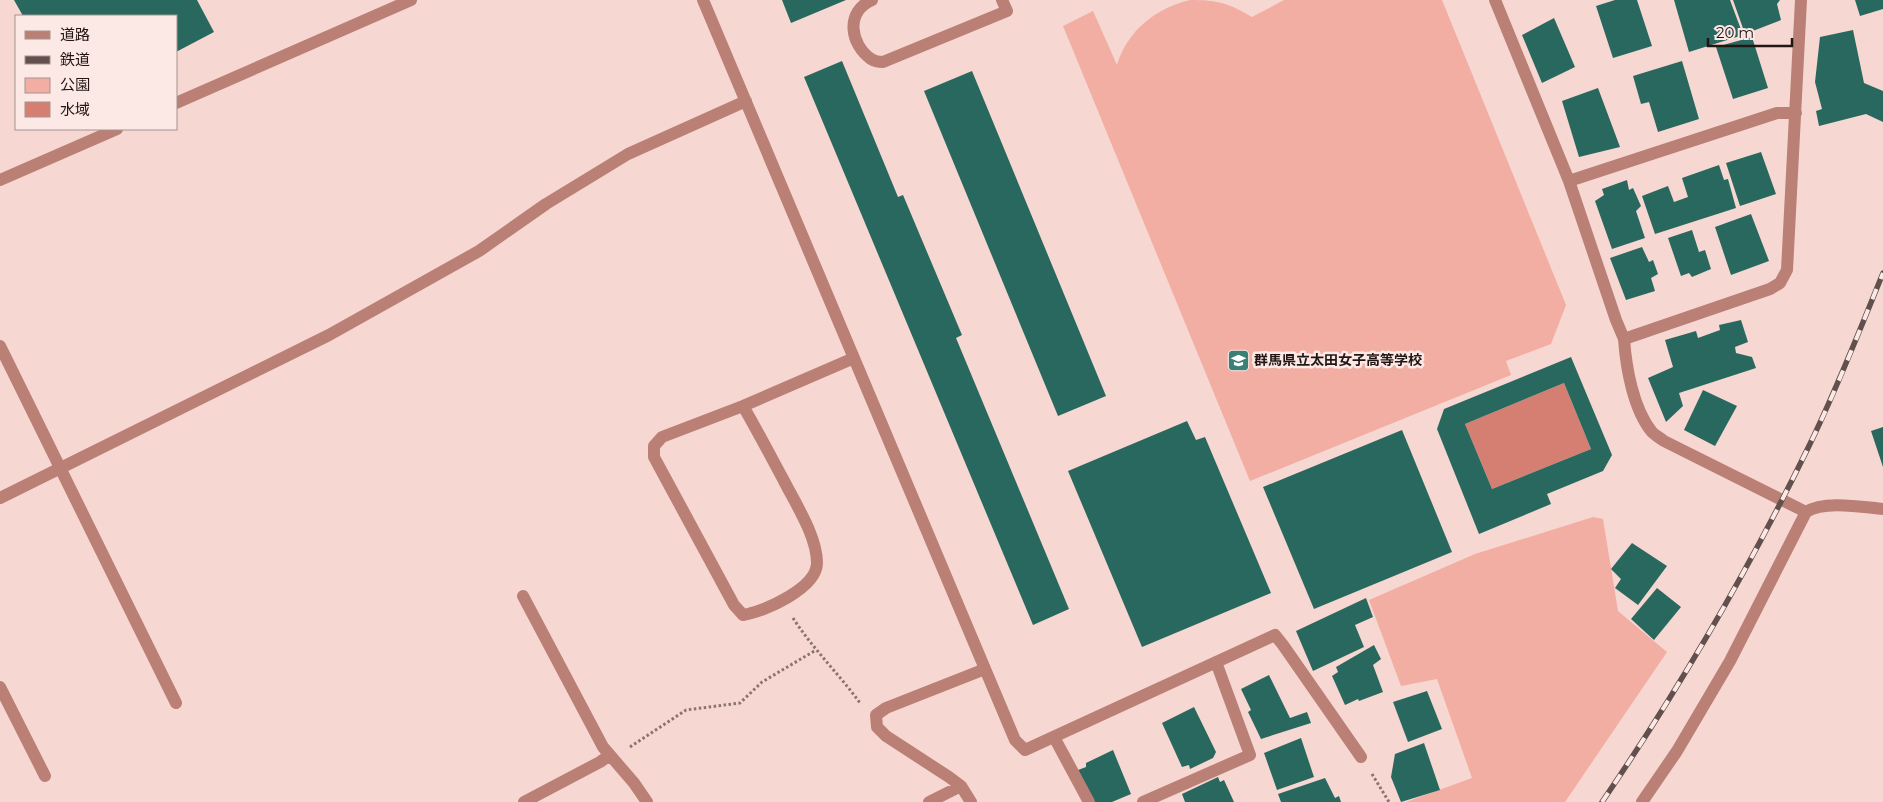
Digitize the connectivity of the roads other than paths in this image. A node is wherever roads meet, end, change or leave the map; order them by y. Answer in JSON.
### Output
{"nodes":[{"id":1,"x":411,"y":0,"type":"edge"},
{"id":2,"x":703,"y":0,"type":"edge"},
{"id":3,"x":872,"y":0,"type":"edge"},
{"id":4,"x":1495,"y":0,"type":"edge"},
{"id":5,"x":1801,"y":0,"type":"edge"},
{"id":6,"x":1004,"y":5,"type":"edge"},
{"id":7,"x":746,"y":101,"type":"junction"},
{"id":8,"x":178,"y":102,"type":"edge"},
{"id":9,"x":1796,"y":113,"type":"junction"},
{"id":10,"x":115,"y":130,"type":"edge"},
{"id":11,"x":0,"y":180,"type":"edge"},
{"id":12,"x":1569,"y":181,"type":"junction"},
{"id":13,"x":1624,"y":338,"type":"junction"},
{"id":14,"x":0,"y":346,"type":"edge"},
{"id":15,"x":854,"y":358,"type":"junction"},
{"id":16,"x":743,"y":406,"type":"junction"},
{"id":17,"x":61,"y":468,"type":"junction"},
{"id":18,"x":0,"y":498,"type":"edge"},
{"id":19,"x":1883,"y":509,"type":"edge"},
{"id":20,"x":1806,"y":512,"type":"junction"},
{"id":21,"x":523,"y":596,"type":"dead end"},
{"id":22,"x":1216,"y":662,"type":"junction"},
{"id":23,"x":985,"y":669,"type":"junction"},
{"id":24,"x":0,"y":688,"type":"edge"},
{"id":25,"x":176,"y":703,"type":"dead end"},
{"id":26,"x":1054,"y":736,"type":"junction"},
{"id":27,"x":612,"y":756,"type":"junction"},
{"id":28,"x":1361,"y":757,"type":"road end"},
{"id":29,"x":45,"y":776,"type":"dead end"},
{"id":30,"x":961,"y":786,"type":"junction"},
{"id":31,"x":524,"y":802,"type":"edge"},
{"id":32,"x":647,"y":802,"type":"edge"},
{"id":33,"x":929,"y":802,"type":"edge"},
{"id":34,"x":971,"y":802,"type":"edge"},
{"id":35,"x":1089,"y":802,"type":"edge"},
{"id":36,"x":1143,"y":802,"type":"edge"},
{"id":37,"x":1642,"y":802,"type":"edge"}],
"edges":[{"from":1,"to":8,"type":"street"},
{"from":2,"to":7,"type":"street"},
{"from":3,"to":6,"type":"street"},
{"from":4,"to":12,"type":"street"},
{"from":5,"to":9,"type":"street"},
{"from":7,"to":15,"type":"street"},
{"from":7,"to":17,"type":"street"},
{"from":9,"to":12,"type":"street"},
{"from":9,"to":13,"type":"street"},
{"from":10,"to":11,"type":"street"},
{"from":12,"to":13,"type":"street"},
{"from":13,"to":20,"type":"street"},
{"from":14,"to":17,"type":"street"},
{"from":15,"to":16,"type":"street"},
{"from":15,"to":23,"type":"street"},
{"from":16,"to":16,"type":"street"},
{"from":17,"to":18,"type":"street"},
{"from":17,"to":25,"type":"street"},
{"from":19,"to":20,"type":"street"},
{"from":20,"to":37,"type":"street"},
{"from":21,"to":27,"type":"street"},
{"from":22,"to":26,"type":"street"},
{"from":22,"to":28,"type":"street"},
{"from":22,"to":36,"type":"street"},
{"from":23,"to":26,"type":"street"},
{"from":23,"to":30,"type":"street"},
{"from":24,"to":29,"type":"street"},
{"from":26,"to":35,"type":"street"},
{"from":27,"to":31,"type":"street"},
{"from":27,"to":32,"type":"street"},
{"from":30,"to":33,"type":"street"},
{"from":30,"to":34,"type":"street"}]}
